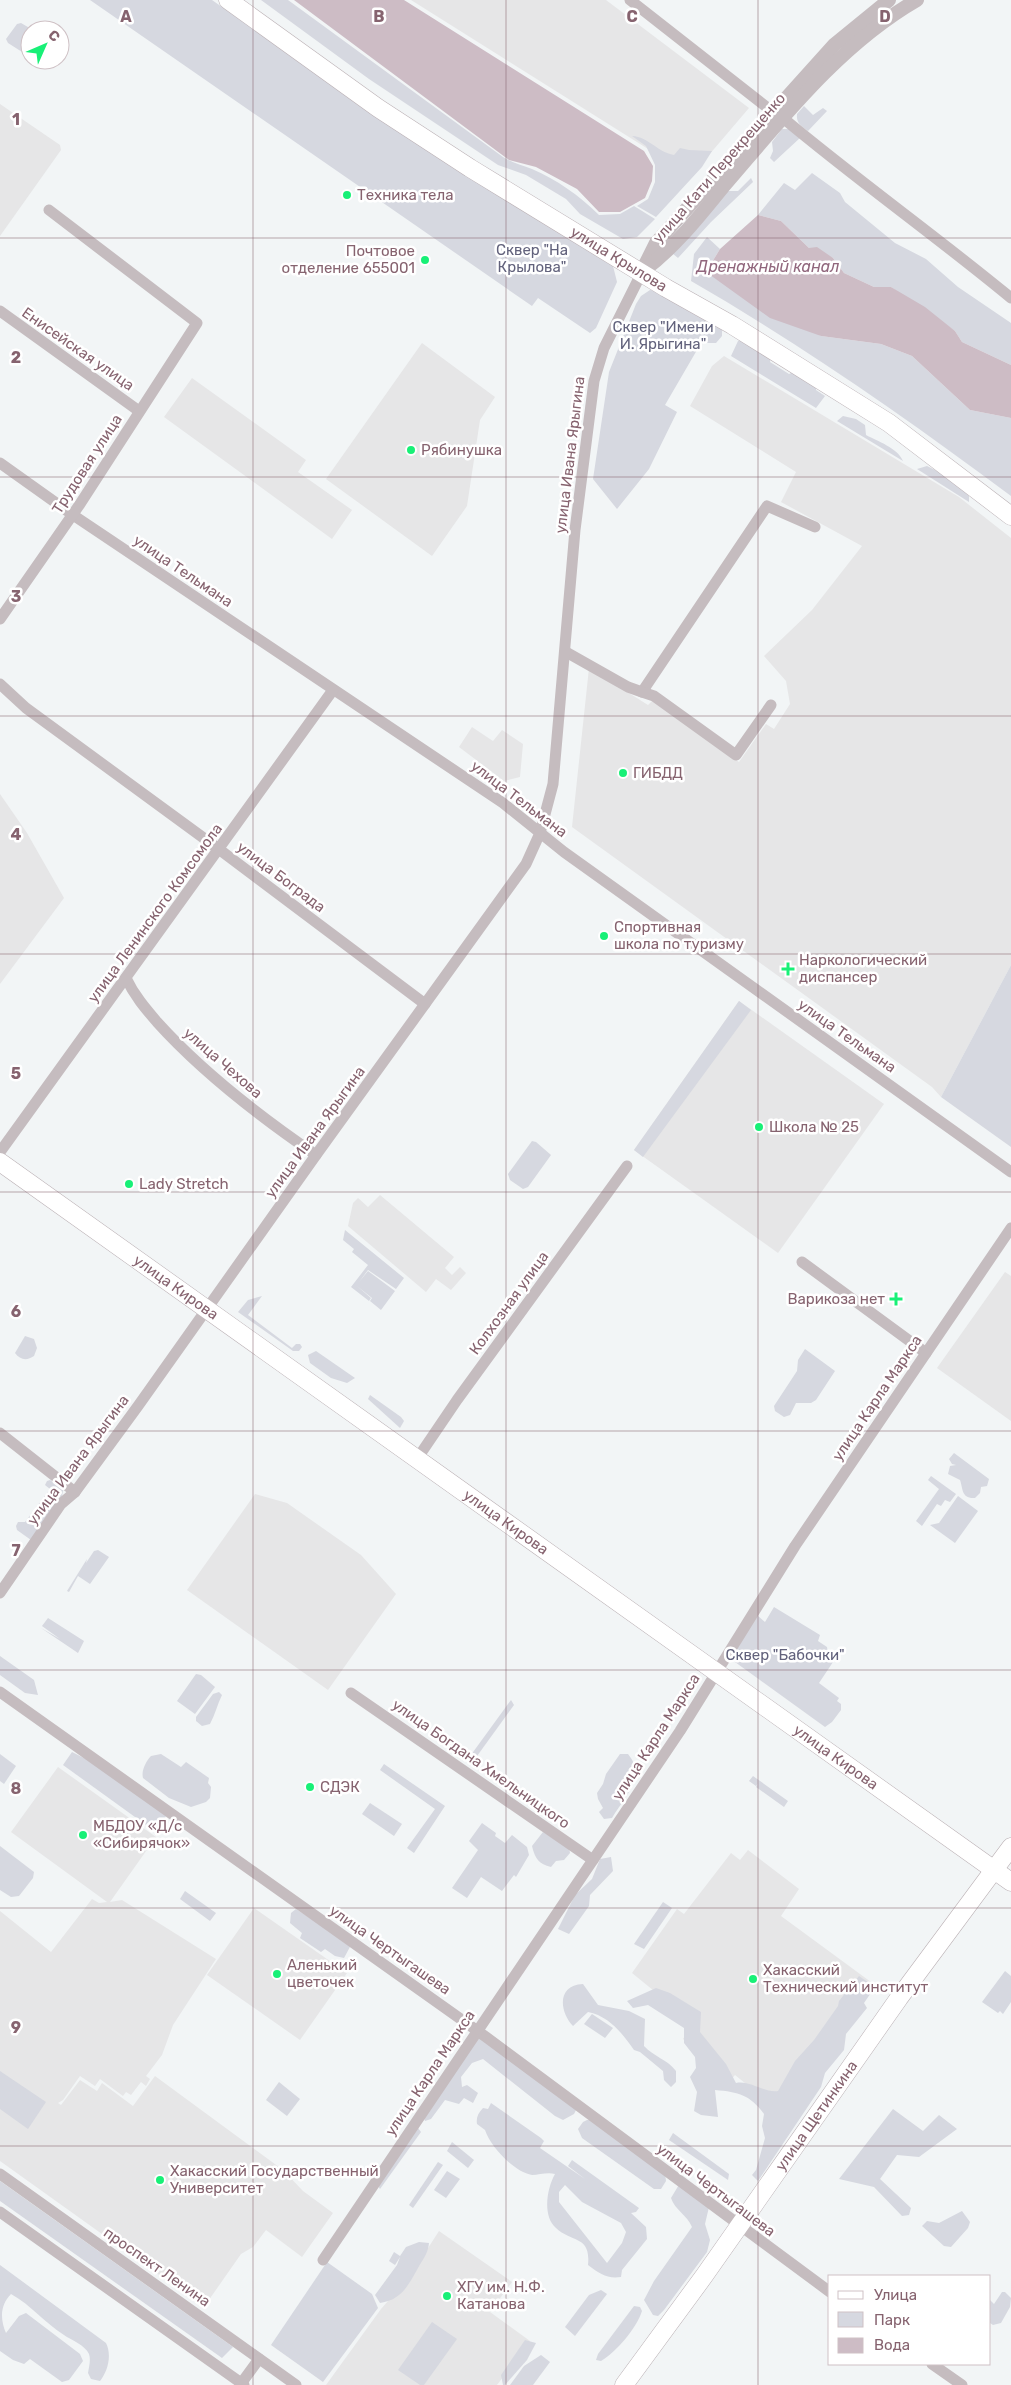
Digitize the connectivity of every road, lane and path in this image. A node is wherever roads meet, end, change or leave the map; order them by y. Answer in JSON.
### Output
{"nodes":[{"id":1,"x":228,"y":0,"type":"edge"},
{"id":2,"x":630,"y":0,"type":"edge"},
{"id":3,"x":889,"y":0,"type":"edge"},
{"id":4,"x":917,"y":0,"type":"edge"},
{"id":5,"x":778,"y":115,"type":"junction"},
{"id":6,"x":49,"y":210,"type":"dead end"},
{"id":7,"x":642,"y":272,"type":"junction"},
{"id":8,"x":1011,"y":298,"type":"edge"},
{"id":9,"x":0,"y":311,"type":"edge"},
{"id":10,"x":139,"y":411,"type":"junction"},
{"id":11,"x":0,"y":463,"type":"edge"},
{"id":12,"x":73,"y":515,"type":"junction"},
{"id":13,"x":1011,"y":516,"type":"edge"},
{"id":14,"x":815,"y":527,"type":"dead end"},
{"id":15,"x":0,"y":619,"type":"edge"},
{"id":16,"x":566,"y":652,"type":"junction"},
{"id":17,"x":0,"y":684,"type":"edge"},
{"id":18,"x":334,"y":690,"type":"junction"},
{"id":19,"x":642,"y":692,"type":"junction"},
{"id":20,"x":771,"y":705,"type":"dead end"},
{"id":21,"x":540,"y":833,"type":"junction"},
{"id":22,"x":220,"y":850,"type":"junction"},
{"id":23,"x":126,"y":978,"type":"junction"},
{"id":24,"x":425,"y":1004,"type":"junction"},
{"id":25,"x":0,"y":1152,"type":"edge"},
{"id":26,"x":316,"y":1155,"type":"junction"},
{"id":27,"x":0,"y":1162,"type":"edge"},
{"id":28,"x":627,"y":1166,"type":"dead end"},
{"id":29,"x":1011,"y":1172,"type":"edge"},
{"id":30,"x":1011,"y":1228,"type":"edge"},
{"id":31,"x":802,"y":1262,"type":"dead end"},
{"id":32,"x":207,"y":1308,"type":"junction"},
{"id":33,"x":926,"y":1353,"type":"junction"},
{"id":34,"x":0,"y":1434,"type":"edge"},
{"id":35,"x":417,"y":1459,"type":"junction"},
{"id":36,"x":75,"y":1492,"type":"junction"},
{"id":37,"x":0,"y":1593,"type":"edge"},
{"id":38,"x":717,"y":1673,"type":"junction"},
{"id":39,"x":0,"y":1692,"type":"edge"},
{"id":40,"x":351,"y":1693,"type":"dead end"},
{"id":41,"x":1011,"y":1847,"type":"edge"},
{"id":42,"x":593,"y":1860,"type":"junction"},
{"id":43,"x":994,"y":1870,"type":"junction"},
{"id":44,"x":1011,"y":1882,"type":"edge"},
{"id":45,"x":476,"y":2031,"type":"junction"},
{"id":46,"x":0,"y":2174,"type":"edge"},
{"id":47,"x":0,"y":2212,"type":"edge"},
{"id":48,"x":739,"y":2226,"type":"junction"},
{"id":49,"x":323,"y":2260,"type":"dead end"},
{"id":50,"x":828,"y":2291,"type":"edge"},
{"id":51,"x":259,"y":2358,"type":"junction"},
{"id":52,"x":933,"y":2365,"type":"edge"},
{"id":53,"x":242,"y":2384,"type":"edge"},
{"id":54,"x":296,"y":2385,"type":"edge"},
{"id":55,"x":624,"y":2385,"type":"edge"},
{"id":56,"x":962,"y":2385,"type":"edge"}],
"edges":[{"from":1,"to":7,"type":"main road","name":"улица Крылова"},
{"from":2,"to":5,"type":"street"},
{"from":3,"to":5,"type":"street","name":"улица Кати Перекрещенко"},
{"from":4,"to":5,"type":"street","name":"улица Кати Перекрещенко"},
{"from":5,"to":7,"type":"street","name":"улица Кати Перекрещенко"},
{"from":5,"to":8,"type":"street"},
{"from":6,"to":10,"type":"street","name":"Трудовая улица"},
{"from":7,"to":13,"type":"main road","name":"улица Крылова"},
{"from":7,"to":16,"type":"street","name":"улица Ивана Ярыгина"},
{"from":9,"to":10,"type":"street","name":"Енисейская улица"},
{"from":10,"to":12,"type":"street","name":"Трудовая улица"},
{"from":11,"to":12,"type":"street","name":"улица Тельмана"},
{"from":12,"to":15,"type":"street","name":"Трудовая улица"},
{"from":12,"to":18,"type":"street","name":"улица Тельмана"},
{"from":14,"to":19,"type":"street"},
{"from":16,"to":19,"type":"street"},
{"from":16,"to":21,"type":"street","name":"улица Ивана Ярыгина"},
{"from":17,"to":22,"type":"street","name":"улица Бограда"},
{"from":18,"to":21,"type":"street","name":"улица Тельмана"},
{"from":18,"to":22,"type":"street","name":"улица Ленинского Комсомола"},
{"from":19,"to":20,"type":"street"},
{"from":21,"to":24,"type":"street","name":"улица Ивана Ярыгина"},
{"from":21,"to":29,"type":"street","name":"улица Тельмана"},
{"from":22,"to":23,"type":"street","name":"улица Ленинского Комсомола"},
{"from":22,"to":24,"type":"street","name":"улица Бограда"},
{"from":23,"to":25,"type":"street","name":"улица Ленинского Комсомола"},
{"from":23,"to":26,"type":"street","name":"улица Чехова"},
{"from":24,"to":26,"type":"street","name":"улица Ивана Ярыгина"},
{"from":26,"to":32,"type":"street","name":"улица Ивана Ярыгина"},
{"from":27,"to":32,"type":"main road","name":"улица Кирова"},
{"from":28,"to":35,"type":"street","name":"Колхозная улица"},
{"from":30,"to":33,"type":"street","name":"улица Карла Маркса"},
{"from":31,"to":33,"type":"street"},
{"from":32,"to":35,"type":"main road","name":"улица Кирова"},
{"from":32,"to":36,"type":"street","name":"улица Ивана Ярыгина"},
{"from":33,"to":38,"type":"street","name":"улица Карла Маркса"},
{"from":34,"to":36,"type":"street"},
{"from":35,"to":38,"type":"main road","name":"улица Кирова"},
{"from":36,"to":37,"type":"street","name":"улица Ивана Ярыгина"},
{"from":38,"to":42,"type":"street","name":"улица Карла Маркса"},
{"from":38,"to":43,"type":"main road","name":"улица Кирова"},
{"from":39,"to":45,"type":"street","name":"улица Чертыгашева"},
{"from":40,"to":42,"type":"street","name":"улица Богдана Хмельницкого"},
{"from":41,"to":43,"type":"main road","name":"улица Щетинкина"},
{"from":42,"to":45,"type":"street","name":"улица Карла Маркса"},
{"from":43,"to":44,"type":"main road","name":"улица Кирова"},
{"from":43,"to":48,"type":"main road","name":"улица Щетинкина"},
{"from":45,"to":48,"type":"street","name":"улица Чертыгашева"},
{"from":45,"to":49,"type":"street","name":"улица Карла Маркса"},
{"from":46,"to":51,"type":"street","name":"проспект Ленина"},
{"from":47,"to":53,"type":"street"},
{"from":48,"to":50,"type":"street","name":"улица Чертыгашева"},
{"from":48,"to":55,"type":"main road","name":"улица Щетинкина"},
{"from":51,"to":53,"type":"street"},
{"from":51,"to":54,"type":"street","name":"проспект Ленина"},
{"from":52,"to":56,"type":"street"}]}
